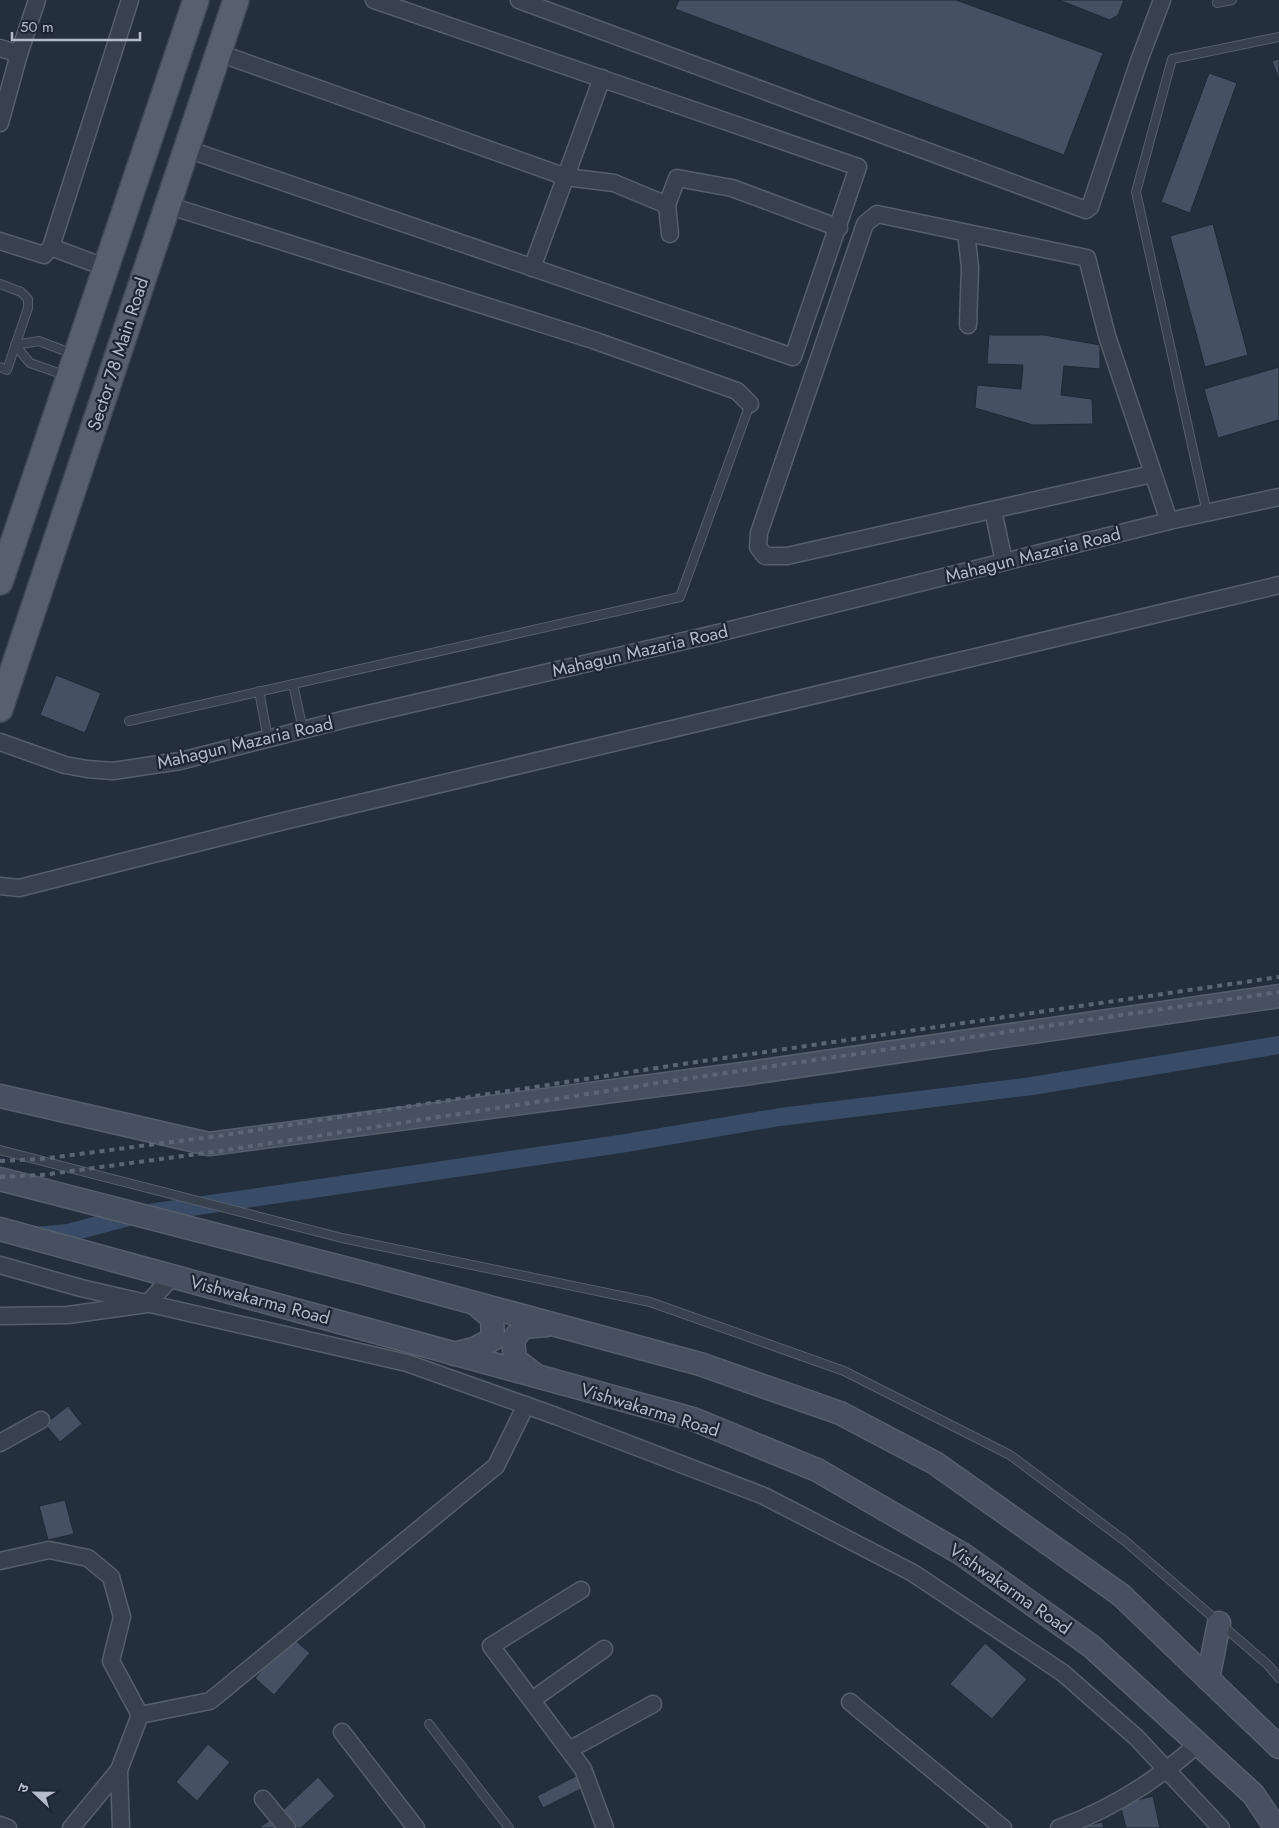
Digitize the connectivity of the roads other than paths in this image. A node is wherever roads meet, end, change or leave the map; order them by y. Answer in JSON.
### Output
{"nodes":[{"id":1,"x":37,"y":0,"type":"edge"},
{"id":2,"x":130,"y":0,"type":"edge"},
{"id":3,"x":196,"y":0,"type":"edge"},
{"id":4,"x":236,"y":0,"type":"edge"},
{"id":5,"x":374,"y":0,"type":"edge"},
{"id":6,"x":519,"y":0,"type":"edge"},
{"id":7,"x":1162,"y":0,"type":"edge"},
{"id":8,"x":1218,"y":0,"type":"edge"},
{"id":9,"x":1232,"y":0,"type":"edge"},
{"id":10,"x":1279,"y":37,"type":"edge"},
{"id":11,"x":0,"y":48,"type":"edge"},
{"id":12,"x":219,"y":53,"type":"junction"},
{"id":13,"x":19,"y":54,"type":"junction"},
{"id":14,"x":602,"y":78,"type":"junction"},
{"id":15,"x":0,"y":123,"type":"edge"},
{"id":16,"x":187,"y":149,"type":"junction"},
{"id":17,"x":566,"y":177,"type":"junction"},
{"id":18,"x":167,"y":205,"type":"junction"},
{"id":19,"x":667,"y":205,"type":"junction"},
{"id":20,"x":839,"y":228,"type":"junction"},
{"id":21,"x":966,"y":233,"type":"junction"},
{"id":22,"x":670,"y":234,"type":"dead end"},
{"id":23,"x":0,"y":241,"type":"edge"},
{"id":24,"x":50,"y":247,"type":"junction"},
{"id":25,"x":107,"y":268,"type":"junction"},
{"id":26,"x":532,"y":268,"type":"junction"},
{"id":27,"x":0,"y":284,"type":"edge"},
{"id":28,"x":968,"y":325,"type":"dead end"},
{"id":29,"x":15,"y":345,"type":"junction"},
{"id":30,"x":74,"y":366,"type":"junction"},
{"id":31,"x":0,"y":367,"type":"edge"},
{"id":32,"x":750,"y":404,"type":"joint"},
{"id":33,"x":1152,"y":474,"type":"junction"},
{"id":34,"x":32,"y":488,"type":"junction"},
{"id":35,"x":1279,"y":497,"type":"edge"},
{"id":36,"x":68,"y":502,"type":"junction"},
{"id":37,"x":993,"y":510,"type":"junction"},
{"id":38,"x":1207,"y":513,"type":"junction"},
{"id":39,"x":1169,"y":521,"type":"junction"},
{"id":40,"x":1004,"y":562,"type":"junction"},
{"id":41,"x":0,"y":582,"type":"edge"},
{"id":42,"x":1279,"y":584,"type":"edge"},
{"id":43,"x":294,"y":684,"type":"junction"},
{"id":44,"x":258,"y":691,"type":"junction"},
{"id":45,"x":0,"y":709,"type":"edge"},
{"id":46,"x":129,"y":721,"type":"dead end"},
{"id":47,"x":303,"y":730,"type":"junction"},
{"id":48,"x":268,"y":739,"type":"junction"},
{"id":49,"x":0,"y":742,"type":"edge"},
{"id":50,"x":0,"y":886,"type":"edge"},
{"id":51,"x":1279,"y":996,"type":"edge"},
{"id":52,"x":0,"y":1096,"type":"edge"},
{"id":53,"x":0,"y":1150,"type":"edge"},
{"id":54,"x":0,"y":1179,"type":"edge"},
{"id":55,"x":0,"y":1230,"type":"edge"},
{"id":56,"x":0,"y":1266,"type":"edge"},
{"id":57,"x":172,"y":1277,"type":"junction"},
{"id":58,"x":147,"y":1304,"type":"junction"},
{"id":59,"x":477,"y":1305,"type":"junction"},
{"id":60,"x":0,"y":1316,"type":"edge"},
{"id":61,"x":550,"y":1324,"type":"junction"},
{"id":62,"x":454,"y":1354,"type":"junction"},
{"id":63,"x":537,"y":1376,"type":"junction"},
{"id":64,"x":526,"y":1405,"type":"junction"},
{"id":65,"x":41,"y":1420,"type":"dead end"},
{"id":66,"x":0,"y":1443,"type":"edge"},
{"id":67,"x":0,"y":1561,"type":"edge"},
{"id":68,"x":582,"y":1590,"type":"dead end"},
{"id":69,"x":1219,"y":1624,"type":"junction"},
{"id":70,"x":604,"y":1649,"type":"dead end"},
{"id":71,"x":1279,"y":1678,"type":"edge"},
{"id":72,"x":1208,"y":1679,"type":"junction"},
{"id":73,"x":532,"y":1700,"type":"junction"},
{"id":74,"x":850,"y":1702,"type":"dead end"},
{"id":75,"x":653,"y":1704,"type":"dead end"},
{"id":76,"x":140,"y":1715,"type":"junction"},
{"id":77,"x":429,"y":1724,"type":"dead end"},
{"id":78,"x":342,"y":1732,"type":"dead end"},
{"id":79,"x":1198,"y":1744,"type":"junction"},
{"id":80,"x":1279,"y":1747,"type":"edge"},
{"id":81,"x":569,"y":1750,"type":"junction"},
{"id":82,"x":119,"y":1770,"type":"junction"},
{"id":83,"x":1167,"y":1770,"type":"junction"},
{"id":84,"x":263,"y":1798,"type":"dead end"},
{"id":85,"x":0,"y":1825,"type":"edge"},
{"id":86,"x":8,"y":1828,"type":"edge"},
{"id":87,"x":71,"y":1828,"type":"edge"},
{"id":88,"x":121,"y":1828,"type":"edge"},
{"id":89,"x":287,"y":1828,"type":"edge"},
{"id":90,"x":416,"y":1828,"type":"edge"},
{"id":91,"x":508,"y":1828,"type":"edge"},
{"id":92,"x":605,"y":1828,"type":"edge"},
{"id":93,"x":1003,"y":1828,"type":"edge"},
{"id":94,"x":1060,"y":1828,"type":"edge"},
{"id":95,"x":1222,"y":1828,"type":"edge"},
{"id":96,"x":1276,"y":1828,"type":"edge"}],
"edges":[{"from":1,"to":13,"type":"street"},
{"from":2,"to":24,"type":"street"},
{"from":3,"to":25,"type":"main road"},
{"from":4,"to":12,"type":"main road","name":"Sector 78 Main Road"},
{"from":5,"to":14,"type":"street"},
{"from":6,"to":7,"type":"street"},
{"from":8,"to":9,"type":"lane"},
{"from":10,"to":38,"type":"lane"},
{"from":11,"to":13,"type":"street"},
{"from":12,"to":16,"type":"main road","name":"Sector 78 Main Road"},
{"from":12,"to":17,"type":"street"},
{"from":13,"to":15,"type":"street"},
{"from":14,"to":17,"type":"street"},
{"from":14,"to":20,"type":"street"},
{"from":16,"to":18,"type":"main road","name":"Sector 78 Main Road"},
{"from":16,"to":26,"type":"street"},
{"from":17,"to":19,"type":"street"},
{"from":17,"to":26,"type":"street"},
{"from":18,"to":32,"type":"street"},
{"from":18,"to":36,"type":"main road","name":"Sector 78 Main Road"},
{"from":19,"to":20,"type":"street"},
{"from":19,"to":22,"type":"street"},
{"from":20,"to":26,"type":"street"},
{"from":21,"to":28,"type":"street"},
{"from":21,"to":33,"type":"street"},
{"from":21,"to":37,"type":"street"},
{"from":23,"to":24,"type":"street"},
{"from":24,"to":25,"type":"street"},
{"from":25,"to":30,"type":"main road"},
{"from":27,"to":29,"type":"lane"},
{"from":29,"to":30,"type":"lane"},
{"from":29,"to":30,"type":"lane"},
{"from":29,"to":31,"type":"lane"},
{"from":30,"to":34,"type":"main road"},
{"from":32,"to":43,"type":"lane"},
{"from":33,"to":37,"type":"street"},
{"from":33,"to":39,"type":"street"},
{"from":34,"to":36,"type":"main road"},
{"from":34,"to":41,"type":"main road"},
{"from":35,"to":38,"type":"street","name":"Mahagun Mazaria Road"},
{"from":36,"to":45,"type":"main road","name":"Sector 78 Main Road"},
{"from":37,"to":40,"type":"street"},
{"from":38,"to":39,"type":"street","name":"Mahagun Mazaria Road"},
{"from":39,"to":40,"type":"street","name":"Mahagun Mazaria Road"},
{"from":40,"to":47,"type":"street","name":"Mahagun Mazaria Road"},
{"from":42,"to":50,"type":"street"},
{"from":43,"to":44,"type":"lane"},
{"from":43,"to":47,"type":"lane"},
{"from":44,"to":46,"type":"lane"},
{"from":44,"to":48,"type":"lane"},
{"from":47,"to":48,"type":"street","name":"Mahagun Mazaria Road"},
{"from":48,"to":49,"type":"street","name":"Mahagun Mazaria Road"},
{"from":51,"to":52,"type":"main road"},
{"from":53,"to":69,"type":"lane"},
{"from":54,"to":59,"type":"main road"},
{"from":55,"to":57,"type":"main road","name":"Vishwakarma Road"},
{"from":56,"to":58,"type":"street"},
{"from":57,"to":58,"type":"street"},
{"from":57,"to":62,"type":"main road","name":"Vishwakarma Road"},
{"from":58,"to":60,"type":"street"},
{"from":58,"to":64,"type":"street"},
{"from":59,"to":61,"type":"main road"},
{"from":59,"to":62,"type":"main road"},
{"from":61,"to":63,"type":"main road"},
{"from":61,"to":72,"type":"main road"},
{"from":62,"to":63,"type":"main road","name":"Vishwakarma Road"},
{"from":63,"to":79,"type":"main road","name":"Vishwakarma Road"},
{"from":64,"to":76,"type":"street"},
{"from":64,"to":83,"type":"street"},
{"from":65,"to":66,"type":"street"},
{"from":67,"to":76,"type":"street"},
{"from":68,"to":73,"type":"street"},
{"from":69,"to":71,"type":"lane"},
{"from":69,"to":72,"type":"main road"},
{"from":70,"to":73,"type":"street"},
{"from":72,"to":80,"type":"main road"},
{"from":73,"to":81,"type":"street"},
{"from":74,"to":93,"type":"street"},
{"from":75,"to":81,"type":"street"},
{"from":76,"to":82,"type":"street"},
{"from":77,"to":91,"type":"lane"},
{"from":78,"to":90,"type":"street"},
{"from":79,"to":83,"type":"street"},
{"from":79,"to":96,"type":"main road","name":"Vishwakarma Road"},
{"from":81,"to":92,"type":"street"},
{"from":82,"to":87,"type":"street"},
{"from":82,"to":88,"type":"street"},
{"from":83,"to":94,"type":"street"},
{"from":83,"to":95,"type":"street"},
{"from":84,"to":89,"type":"street"},
{"from":85,"to":86,"type":"street"}]}
